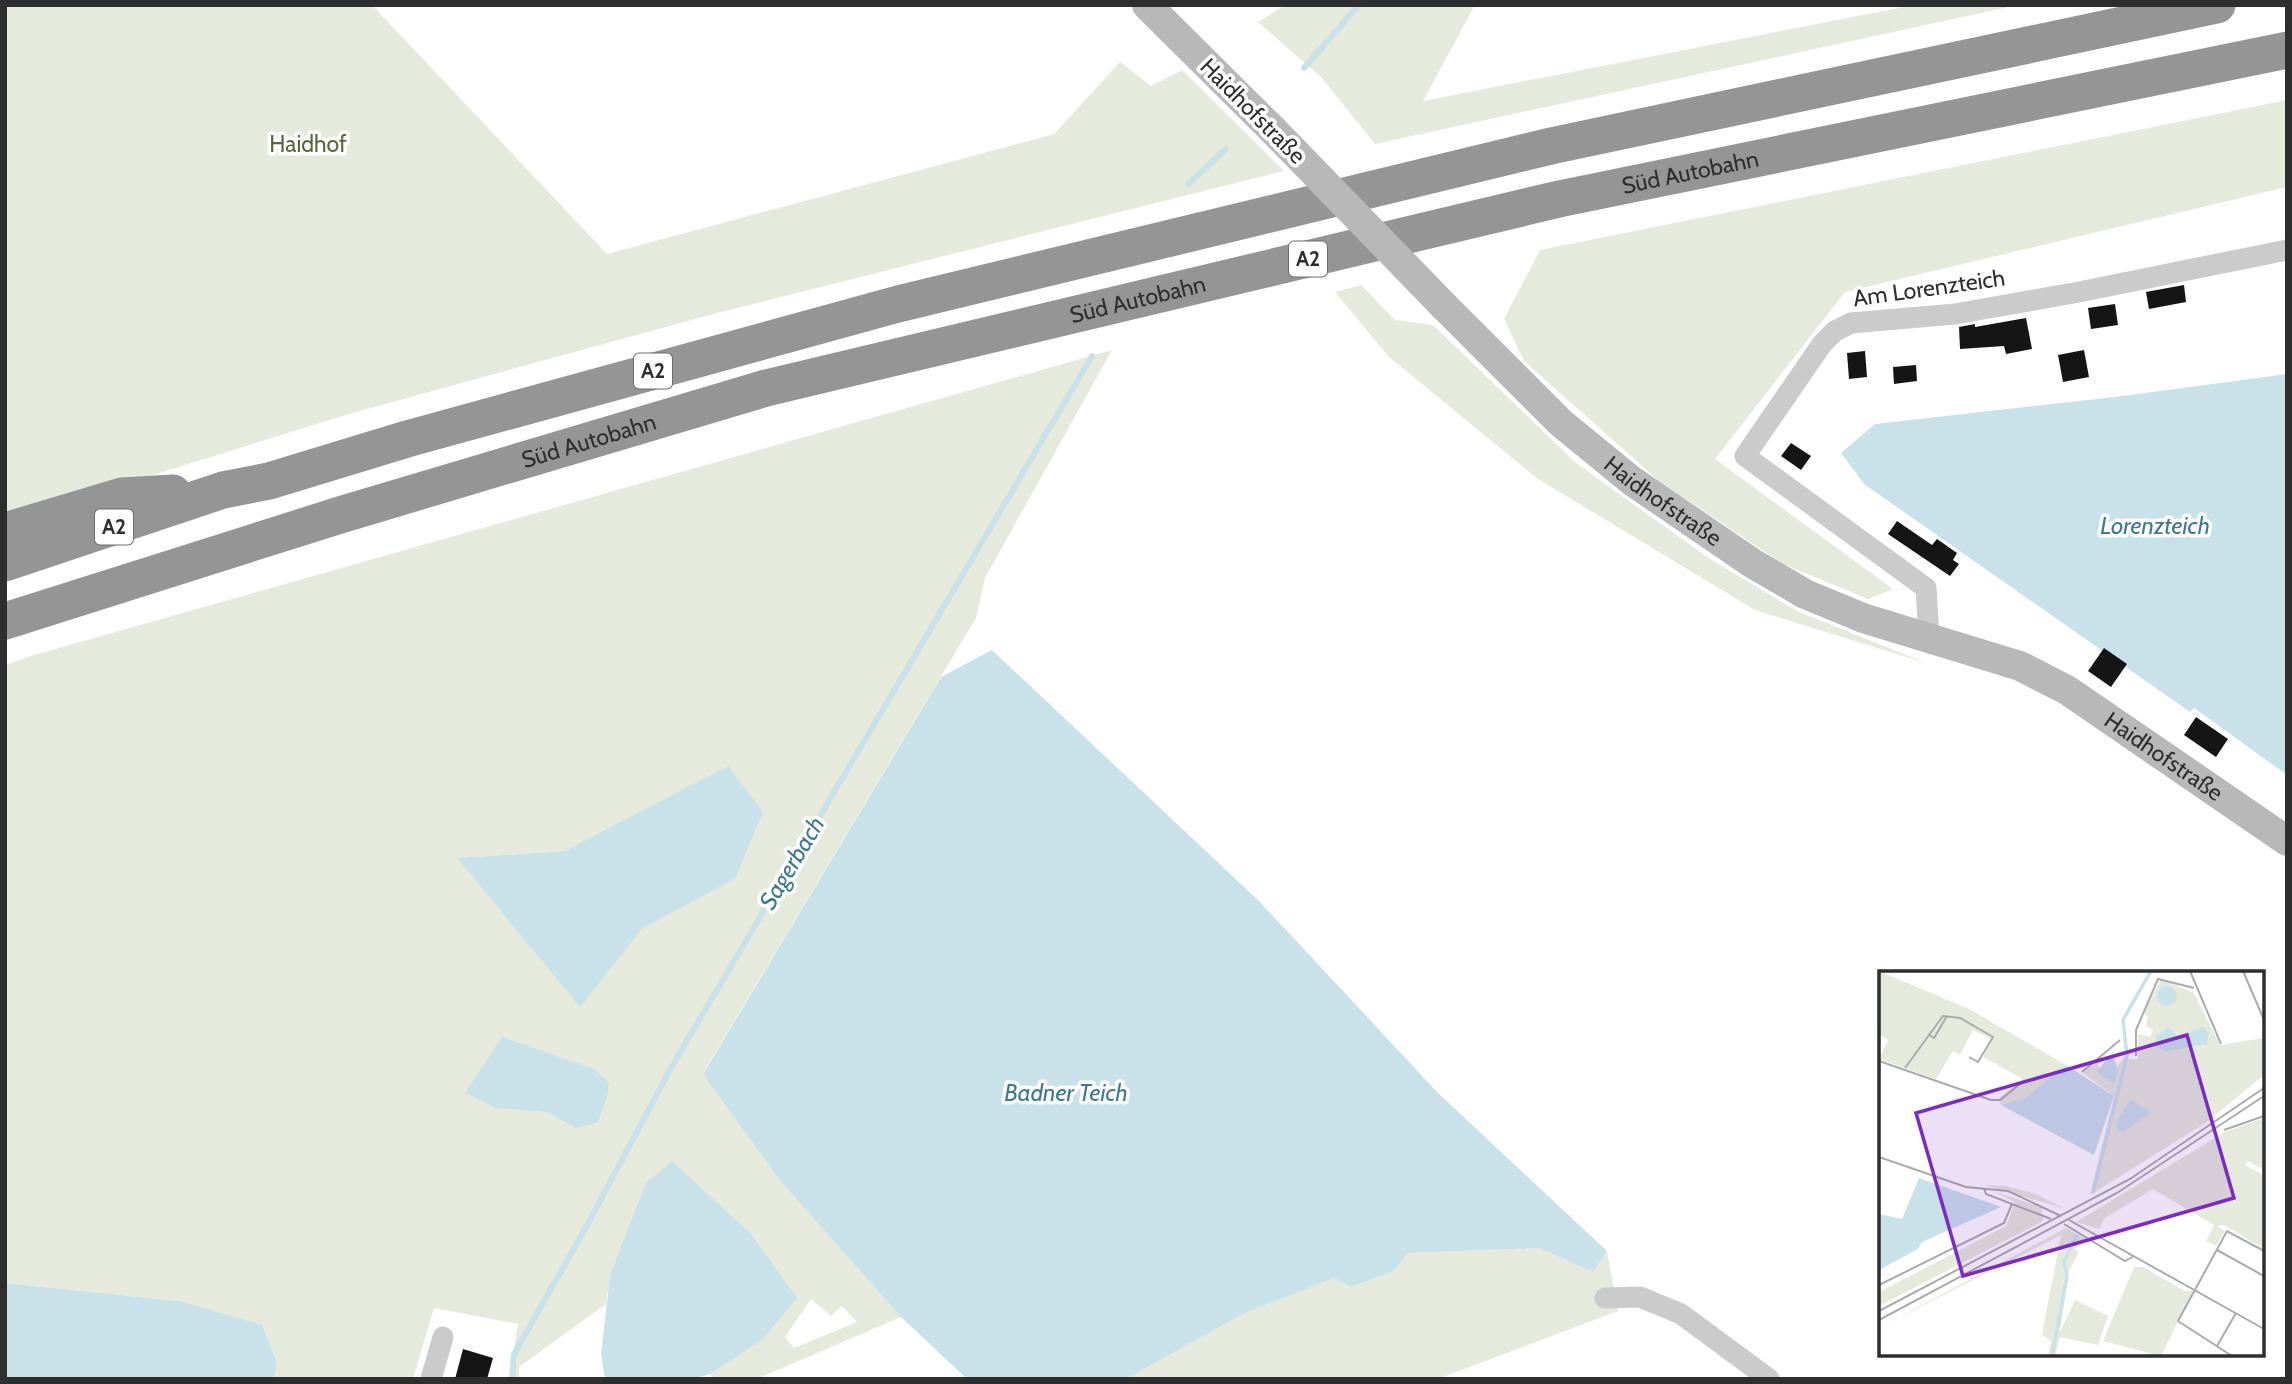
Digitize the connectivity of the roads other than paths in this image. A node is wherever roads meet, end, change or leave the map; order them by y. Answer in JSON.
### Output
{"nodes":[{"id":1,"x":1147,"y":5,"type":"edge"},
{"id":2,"x":2217,"y":5,"type":"edge"},
{"id":3,"x":2287,"y":50,"type":"edge"},
{"id":4,"x":2287,"y":250,"type":"edge"},
{"id":5,"x":223,"y":490,"type":"junction"},
{"id":6,"x":5,"y":531,"type":"edge"},
{"id":7,"x":5,"y":563,"type":"edge"},
{"id":8,"x":5,"y":621,"type":"edge"},
{"id":9,"x":1929,"y":639,"type":"junction"},
{"id":10,"x":2287,"y":841,"type":"edge"},
{"id":11,"x":1605,"y":1298,"type":"dead end"},
{"id":12,"x":443,"y":1338,"type":"dead end"},
{"id":13,"x":431,"y":1379,"type":"edge"},
{"id":14,"x":1769,"y":1379,"type":"edge"}],
"edges":[{"from":1,"to":9,"type":"street","name":"Haidhofstraße","bridge":true},
{"from":2,"to":5,"type":"highway","number":"A2"},
{"from":3,"to":8,"type":"highway","name":"Süd Autobahn","number":"A2"},
{"from":4,"to":9,"type":"street","name":"Am Lorenzteich"},
{"from":5,"to":6,"type":"highway"},
{"from":5,"to":7,"type":"highway","number":"A2"},
{"from":9,"to":10,"type":"street","name":"Haidhofstraße"},
{"from":11,"to":14,"type":"street"},
{"from":12,"to":13,"type":"street"}]}
